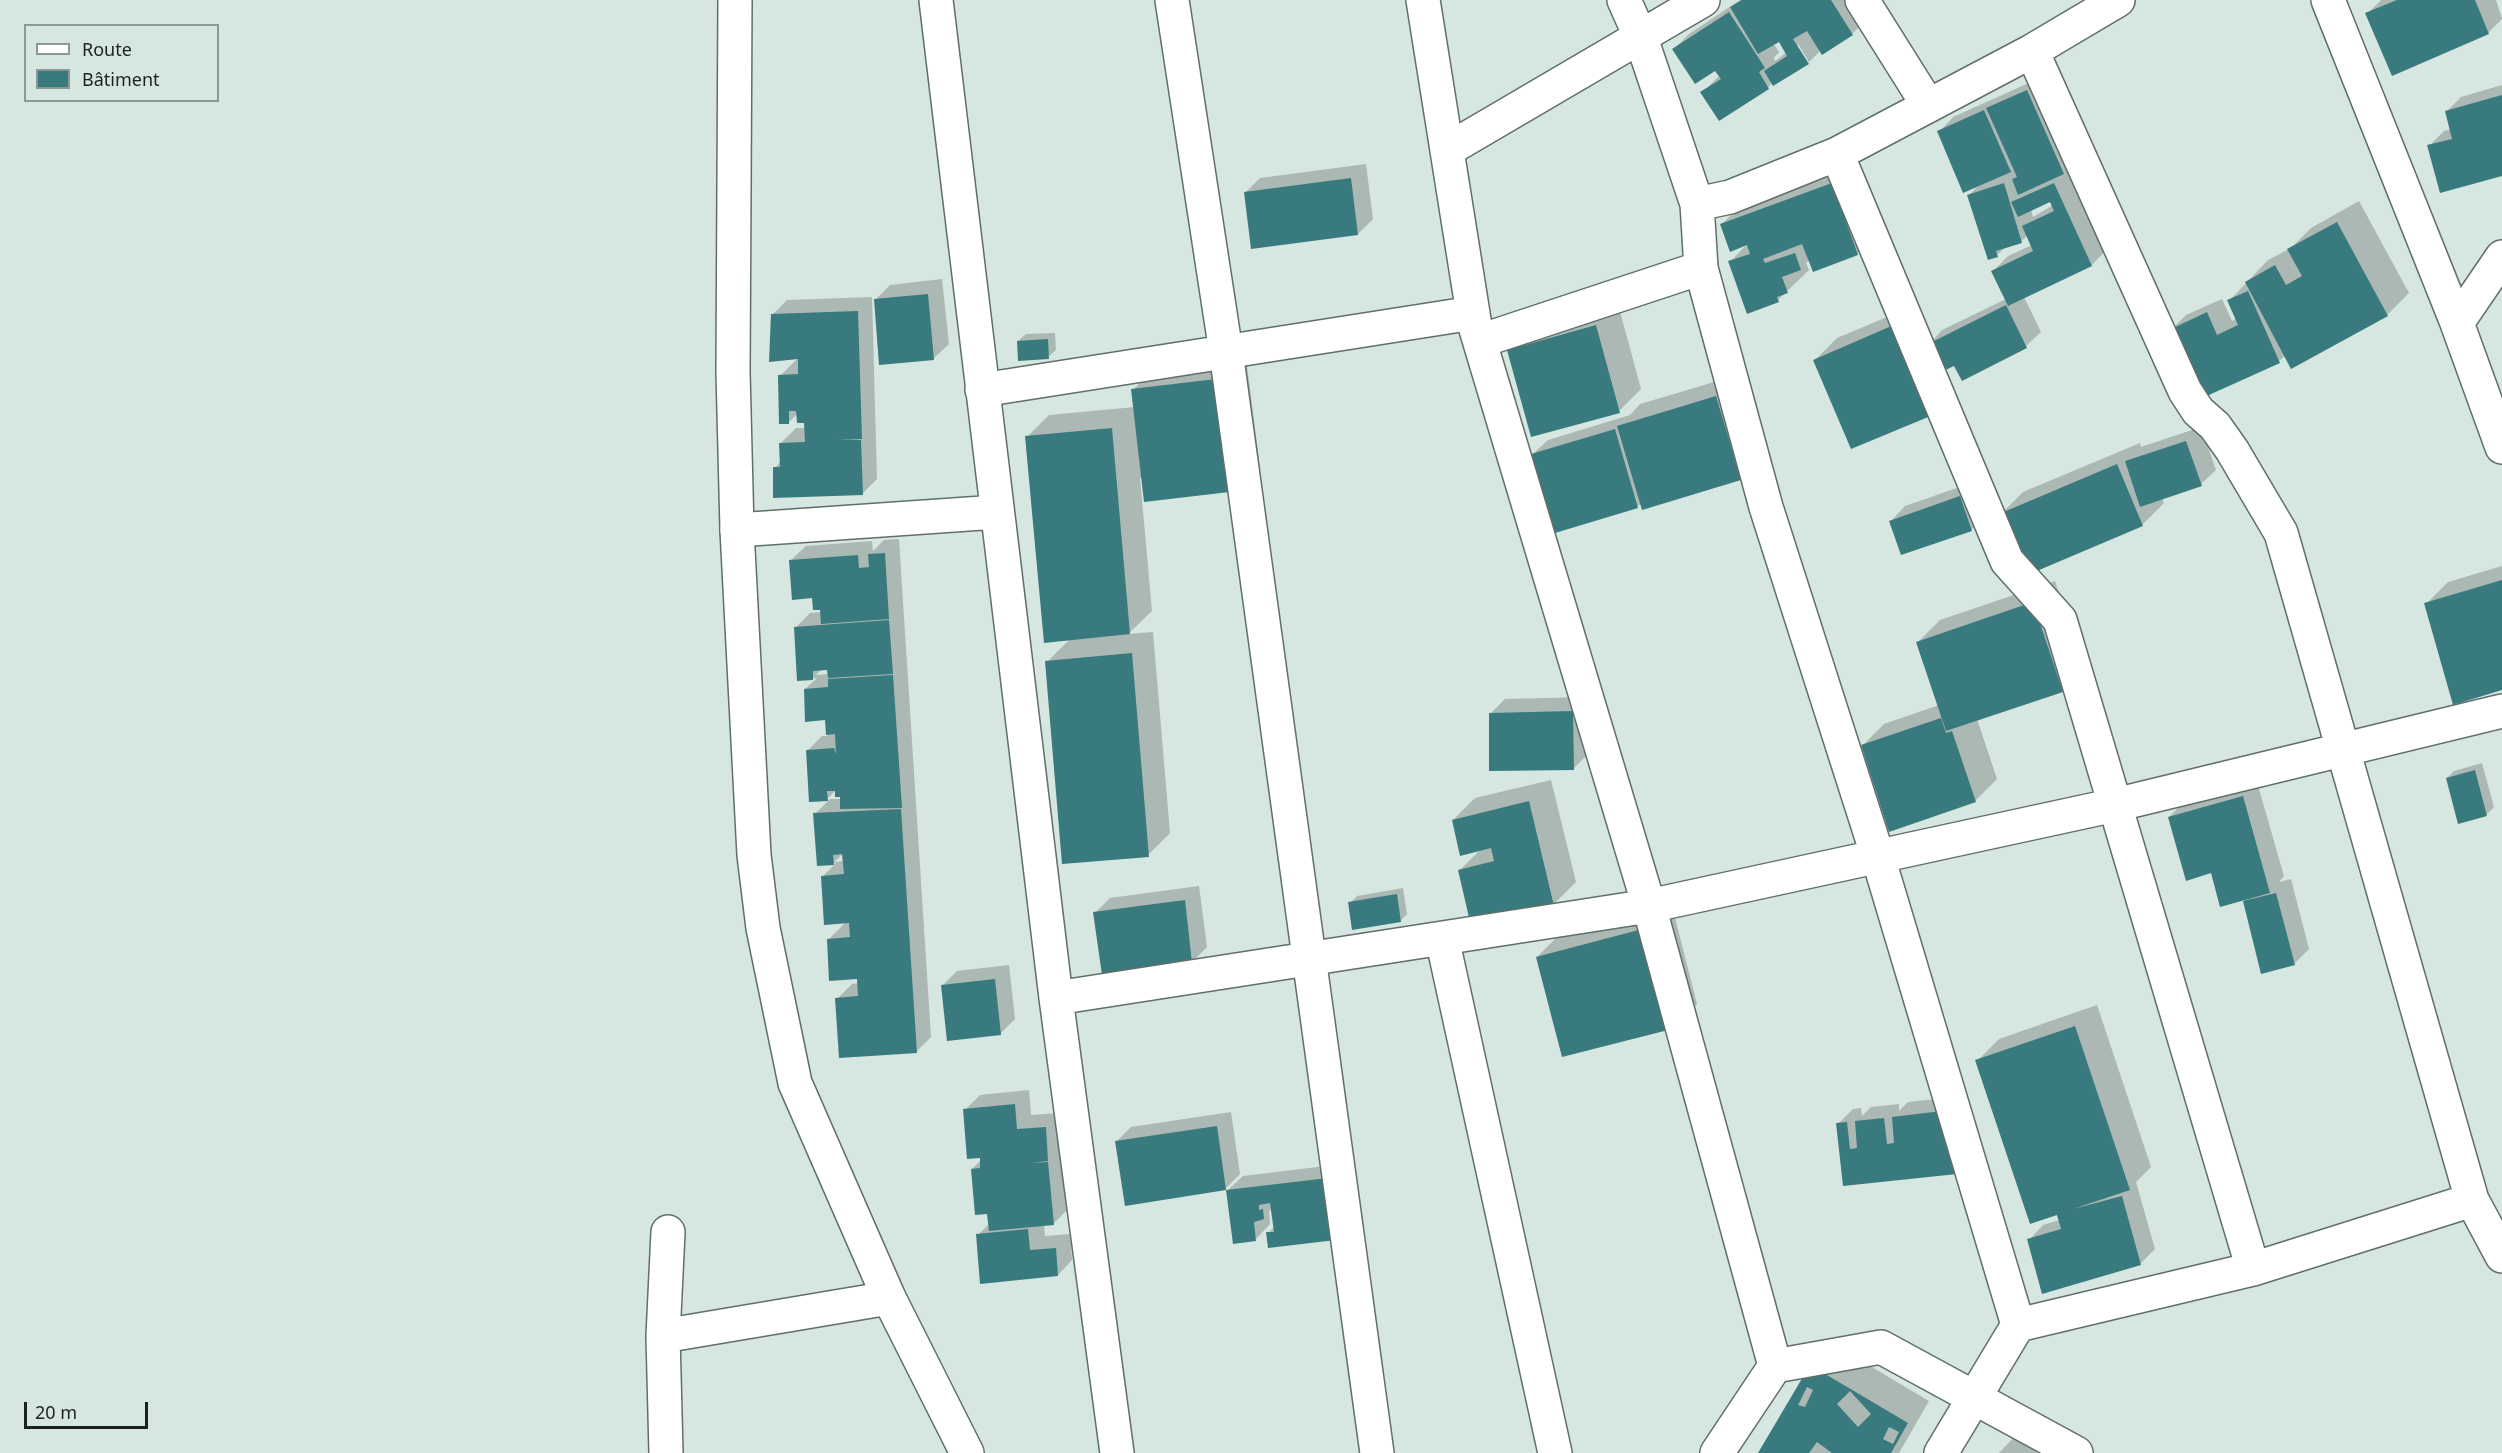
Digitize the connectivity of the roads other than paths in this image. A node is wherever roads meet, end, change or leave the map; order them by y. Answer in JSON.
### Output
{"nodes":[{"id":1,"x":735,"y":0,"type":"edge"},
{"id":2,"x":936,"y":0,"type":"edge"},
{"id":3,"x":1172,"y":0,"type":"edge"},
{"id":4,"x":1423,"y":0,"type":"edge"},
{"id":5,"x":1624,"y":0,"type":"edge"},
{"id":6,"x":1703,"y":0,"type":"edge"},
{"id":7,"x":1862,"y":0,"type":"edge"},
{"id":8,"x":2118,"y":0,"type":"edge"},
{"id":9,"x":2328,"y":0,"type":"edge"},
{"id":10,"x":1641,"y":38,"type":"junction"},
{"id":11,"x":2032,"y":51,"type":"junction"},
{"id":12,"x":1928,"y":105,"type":"junction"},
{"id":13,"x":1447,"y":150,"type":"junction"},
{"id":14,"x":1837,"y":154,"type":"junction"},
{"id":15,"x":1697,"y":204,"type":"junction"},
{"id":16,"x":2502,"y":257,"type":"edge"},
{"id":17,"x":1701,"y":268,"type":"junction"},
{"id":18,"x":2457,"y":322,"type":"junction"},
{"id":19,"x":1476,"y":327,"type":"junction"},
{"id":20,"x":1226,"y":352,"type":"junction"},
{"id":21,"x":982,"y":390,"type":"junction"},
{"id":22,"x":2502,"y":447,"type":"edge"},
{"id":23,"x":997,"y":512,"type":"junction"},
{"id":24,"x":737,"y":531,"type":"junction"},
{"id":25,"x":2502,"y":711,"type":"edge"},
{"id":26,"x":2343,"y":750,"type":"junction"},
{"id":27,"x":2115,"y":805,"type":"junction"},
{"id":28,"x":1878,"y":857,"type":"junction"},
{"id":29,"x":1649,"y":906,"type":"junction"},
{"id":30,"x":1442,"y":938,"type":"junction"},
{"id":31,"x":1308,"y":958,"type":"junction"},
{"id":32,"x":1056,"y":998,"type":"junction"},
{"id":33,"x":2472,"y":1200,"type":"junction"},
{"id":34,"x":668,"y":1233,"type":"dead end"},
{"id":35,"x":2502,"y":1256,"type":"edge"},
{"id":36,"x":2253,"y":1269,"type":"junction"},
{"id":37,"x":889,"y":1298,"type":"junction"},
{"id":38,"x":2018,"y":1326,"type":"junction"},
{"id":39,"x":663,"y":1336,"type":"junction"},
{"id":40,"x":1775,"y":1366,"type":"junction"},
{"id":41,"x":1974,"y":1398,"type":"junction"},
{"id":42,"x":666,"y":1453,"type":"edge"},
{"id":43,"x":967,"y":1453,"type":"edge"},
{"id":44,"x":1117,"y":1453,"type":"edge"},
{"id":45,"x":1377,"y":1453,"type":"edge"},
{"id":46,"x":1555,"y":1453,"type":"edge"},
{"id":47,"x":1717,"y":1453,"type":"edge"},
{"id":48,"x":1941,"y":1453,"type":"edge"},
{"id":49,"x":2076,"y":1453,"type":"edge"}],
"edges":[{"from":1,"to":24,"type":"street"},
{"from":2,"to":21,"type":"street"},
{"from":3,"to":20,"type":"street"},
{"from":4,"to":13,"type":"street"},
{"from":5,"to":10,"type":"street"},
{"from":6,"to":10,"type":"street"},
{"from":7,"to":12,"type":"street"},
{"from":8,"to":11,"type":"street"},
{"from":9,"to":18,"type":"street"},
{"from":10,"to":13,"type":"street"},
{"from":10,"to":15,"type":"street"},
{"from":11,"to":12,"type":"street"},
{"from":11,"to":26,"type":"street"},
{"from":12,"to":14,"type":"street"},
{"from":13,"to":19,"type":"street"},
{"from":14,"to":15,"type":"street"},
{"from":14,"to":27,"type":"street"},
{"from":15,"to":17,"type":"street"},
{"from":16,"to":18,"type":"street"},
{"from":17,"to":19,"type":"street"},
{"from":17,"to":28,"type":"street"},
{"from":18,"to":22,"type":"street"},
{"from":19,"to":20,"type":"street"},
{"from":19,"to":29,"type":"street"},
{"from":20,"to":21,"type":"street"},
{"from":20,"to":31,"type":"street"},
{"from":21,"to":23,"type":"street"},
{"from":23,"to":24,"type":"street"},
{"from":23,"to":32,"type":"street"},
{"from":24,"to":37,"type":"street"},
{"from":25,"to":26,"type":"street"},
{"from":26,"to":27,"type":"street"},
{"from":26,"to":33,"type":"street"},
{"from":27,"to":28,"type":"street"},
{"from":27,"to":36,"type":"street"},
{"from":28,"to":29,"type":"street"},
{"from":28,"to":38,"type":"street"},
{"from":29,"to":30,"type":"street"},
{"from":29,"to":40,"type":"street"},
{"from":30,"to":31,"type":"street"},
{"from":30,"to":46,"type":"street"},
{"from":31,"to":32,"type":"street"},
{"from":31,"to":45,"type":"street"},
{"from":32,"to":44,"type":"street"},
{"from":33,"to":35,"type":"street"},
{"from":33,"to":36,"type":"street"},
{"from":34,"to":39,"type":"street"},
{"from":36,"to":38,"type":"street"},
{"from":37,"to":39,"type":"street"},
{"from":37,"to":43,"type":"street"},
{"from":38,"to":41,"type":"street"},
{"from":39,"to":42,"type":"street"},
{"from":40,"to":41,"type":"street"},
{"from":40,"to":47,"type":"street"},
{"from":41,"to":48,"type":"street"},
{"from":41,"to":49,"type":"street"}]}
